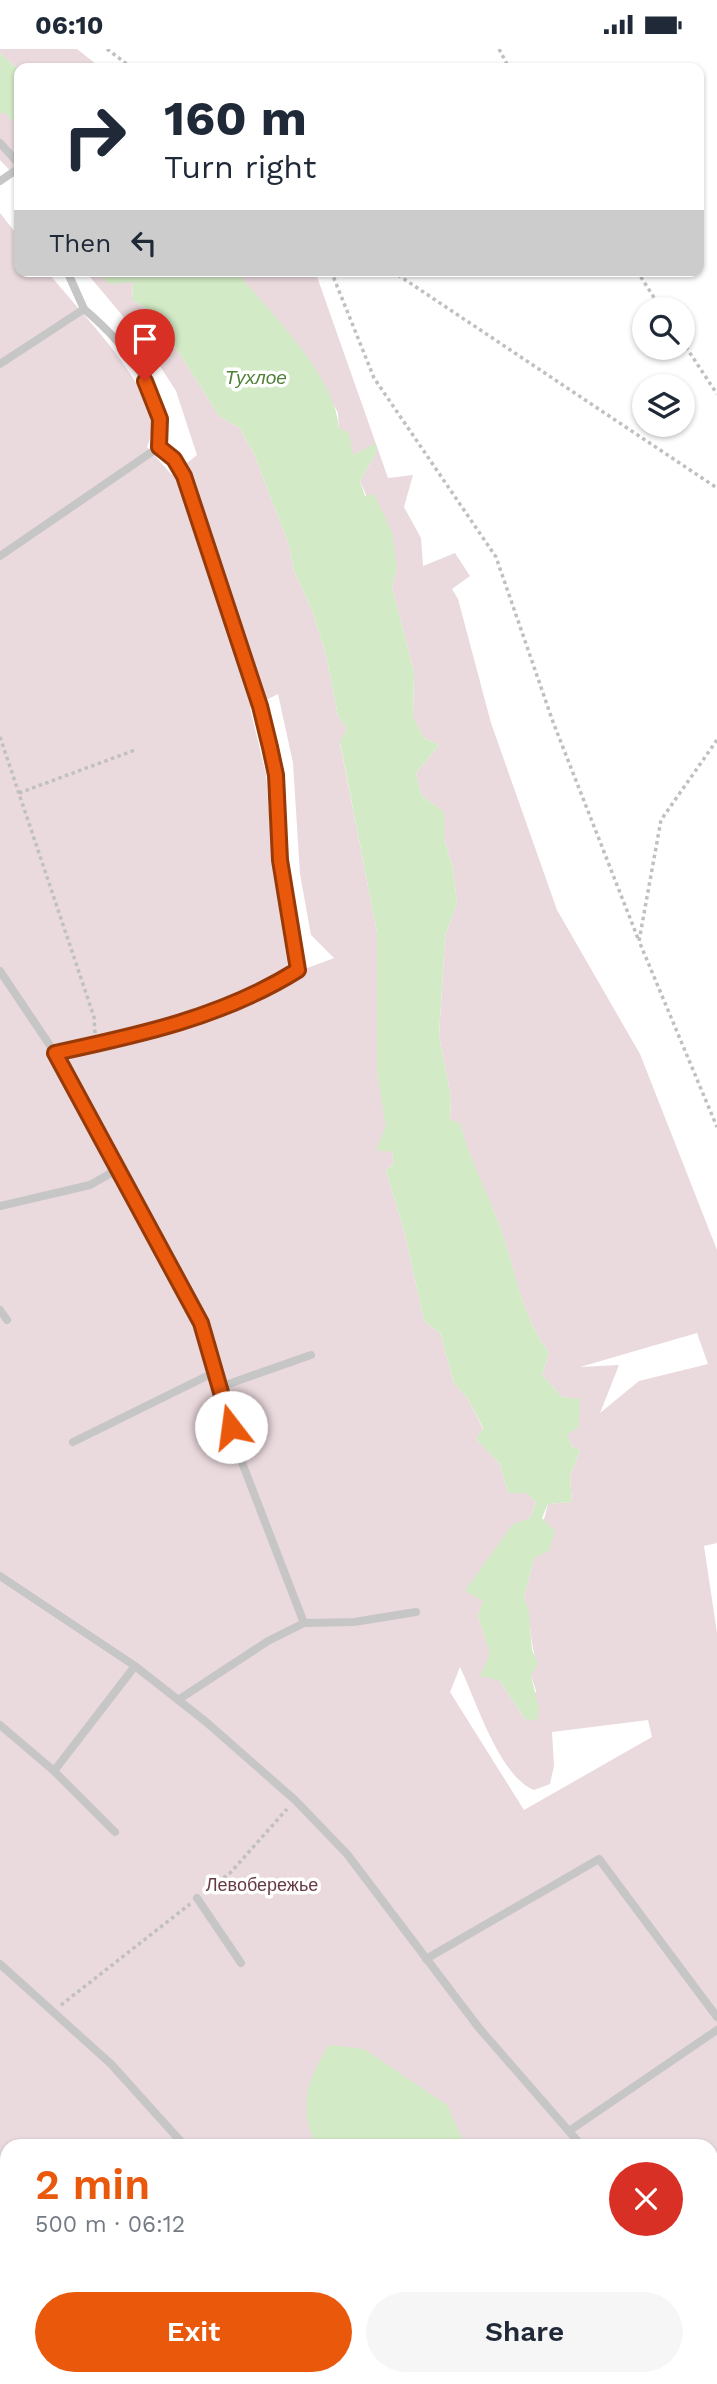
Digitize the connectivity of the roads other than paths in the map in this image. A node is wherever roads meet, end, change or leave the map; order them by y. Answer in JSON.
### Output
{"nodes":[{"id":1,"x":0,"y":143,"type":"edge"},
{"id":2,"x":14,"y":160,"type":"edge"},
{"id":3,"x":14,"y":170,"type":"edge"},
{"id":4,"x":0,"y":181,"type":"edge"},
{"id":5,"x":70,"y":277,"type":"edge"},
{"id":6,"x":84,"y":309,"type":"junction"},
{"id":7,"x":0,"y":364,"type":"edge"},
{"id":8,"x":159,"y":447,"type":"junction"},
{"id":9,"x":0,"y":556,"type":"edge"},
{"id":10,"x":0,"y":971,"type":"edge"},
{"id":11,"x":55,"y":1053,"type":"junction"},
{"id":12,"x":120,"y":1168,"type":"junction"},
{"id":13,"x":0,"y":1206,"type":"edge"},
{"id":14,"x":0,"y":1310,"type":"edge"},
{"id":15,"x":6,"y":1320,"type":"dead end"},
{"id":16,"x":311,"y":1355,"type":"dead end"},
{"id":17,"x":217,"y":1371,"type":"junction"},
{"id":18,"x":220,"y":1387,"type":"junction"},
{"id":19,"x":73,"y":1442,"type":"dead end"},
{"id":20,"x":0,"y":1576,"type":"edge"},
{"id":21,"x":416,"y":1612,"type":"dead end"},
{"id":22,"x":304,"y":1623,"type":"junction"},
{"id":23,"x":135,"y":1666,"type":"junction"},
{"id":24,"x":178,"y":1700,"type":"junction"},
{"id":25,"x":0,"y":1725,"type":"edge"},
{"id":26,"x":54,"y":1771,"type":"junction"},
{"id":27,"x":115,"y":1832,"type":"dead end"},
{"id":28,"x":197,"y":1898,"type":"road end"},
{"id":29,"x":426,"y":1959,"type":"junction"},
{"id":30,"x":241,"y":1963,"type":"dead end"},
{"id":31,"x":0,"y":1964,"type":"edge"},
{"id":32,"x":717,"y":2017,"type":"edge"},
{"id":33,"x":717,"y":2030,"type":"edge"},
{"id":34,"x":569,"y":2131,"type":"junction"},
{"id":35,"x":179,"y":2139,"type":"edge"},
{"id":36,"x":576,"y":2139,"type":"edge"}],
"edges":[{"from":1,"to":2,"type":"lane"},
{"from":3,"to":4,"type":"lane"},
{"from":5,"to":6,"type":"lane"},
{"from":6,"to":7,"type":"lane"},
{"from":6,"to":8,"type":"lane"},
{"from":8,"to":9,"type":"lane"},
{"from":8,"to":11,"type":"lane"},
{"from":10,"to":11,"type":"lane"},
{"from":11,"to":12,"type":"lane"},
{"from":12,"to":13,"type":"lane"},
{"from":12,"to":17,"type":"lane"},
{"from":14,"to":15,"type":"lane"},
{"from":16,"to":18,"type":"lane"},
{"from":17,"to":18,"type":"lane"},
{"from":17,"to":19,"type":"lane"},
{"from":18,"to":22,"type":"lane"},
{"from":20,"to":23,"type":"lane"},
{"from":21,"to":22,"type":"lane"},
{"from":22,"to":24,"type":"lane"},
{"from":23,"to":24,"type":"lane"},
{"from":23,"to":26,"type":"lane"},
{"from":24,"to":29,"type":"lane"},
{"from":25,"to":26,"type":"lane"},
{"from":26,"to":27,"type":"lane"},
{"from":28,"to":30,"type":"lane"},
{"from":29,"to":32,"type":"lane"},
{"from":29,"to":34,"type":"lane"},
{"from":31,"to":35,"type":"lane"},
{"from":33,"to":34,"type":"lane"},
{"from":34,"to":36,"type":"lane"}]}
